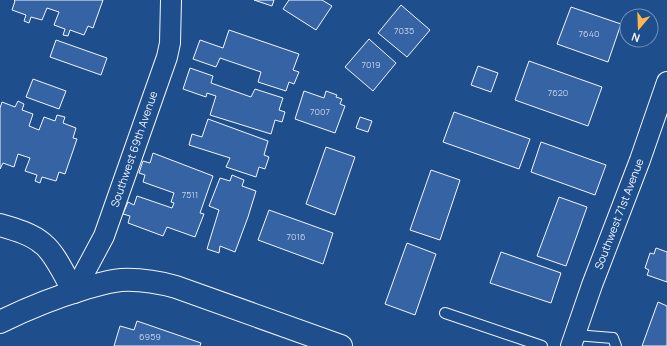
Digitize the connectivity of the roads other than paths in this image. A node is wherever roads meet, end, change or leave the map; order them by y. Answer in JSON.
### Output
{"nodes":[{"id":1,"x":172,"y":0,"type":"edge"},
{"id":2,"x":667,"y":82,"type":"edge"},
{"id":3,"x":0,"y":224,"type":"edge"},
{"id":4,"x":74,"y":292,"type":"junction"},
{"id":5,"x":445,"y":312,"type":"dead end"},
{"id":6,"x":0,"y":322,"type":"edge"},
{"id":7,"x":573,"y":340,"type":"edge"},
{"id":8,"x":340,"y":346,"type":"edge"},
{"id":9,"x":542,"y":346,"type":"edge"},
{"id":10,"x":616,"y":346,"type":"edge"}],
"edges":[{"from":1,"to":4,"type":"street","name":"Southwest 69th Avenue"},
{"from":2,"to":7,"type":"street","name":"Southwest 71st Avenue"},
{"from":3,"to":4,"type":"main road"},
{"from":4,"to":6,"type":"main road"},
{"from":4,"to":8,"type":"main road"},
{"from":5,"to":9,"type":"lane"},
{"from":7,"to":10,"type":"lane"}]}
